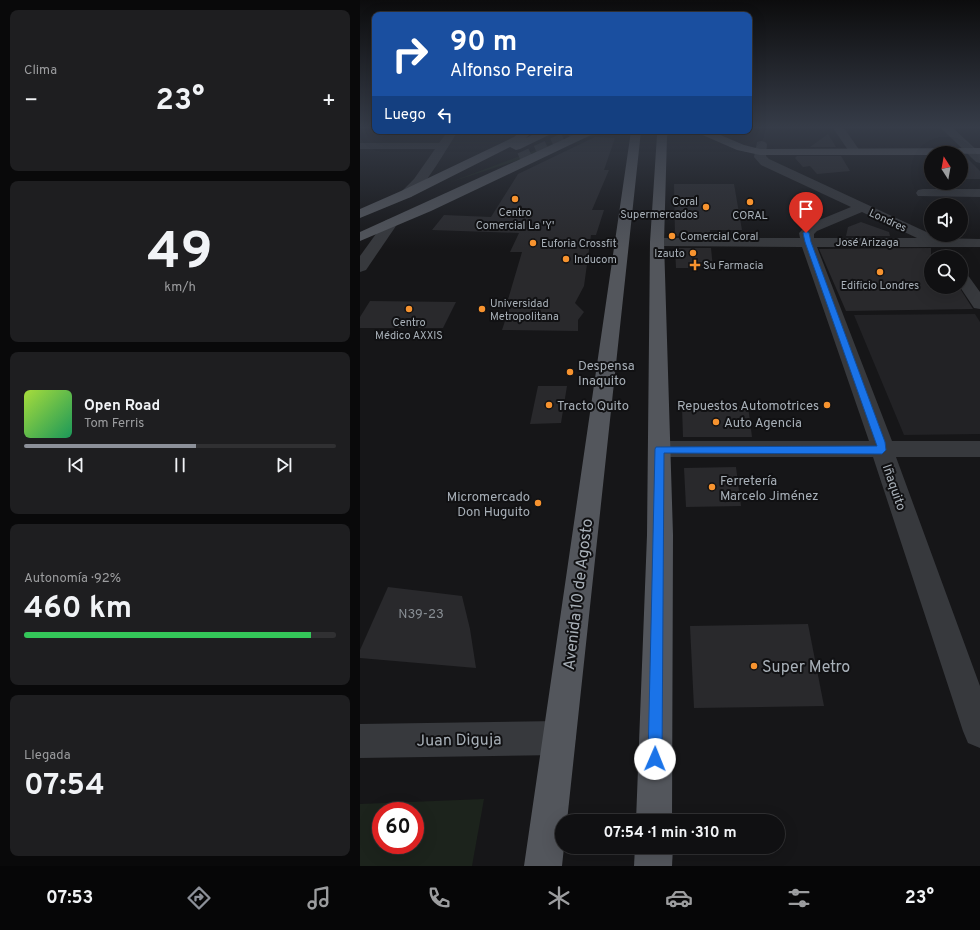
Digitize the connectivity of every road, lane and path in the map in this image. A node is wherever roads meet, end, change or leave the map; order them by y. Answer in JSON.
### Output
{"nodes":[{"id":1,"x":427,"y":168,"type":"edge"},
{"id":2,"x":458,"y":168,"type":"edge"},
{"id":3,"x":465,"y":168,"type":"edge"},
{"id":4,"x":511,"y":168,"type":"tunnel mouth"},
{"id":5,"x":626,"y":168,"type":"edge"},
{"id":6,"x":648,"y":168,"type":"edge"},
{"id":7,"x":661,"y":168,"type":"edge"},
{"id":8,"x":778,"y":168,"type":"edge"},
{"id":9,"x":487,"y":175,"type":"dead end"},
{"id":10,"x":438,"y":178,"type":"junction"},
{"id":11,"x":923,"y":193,"type":"dead end"},
{"id":12,"x":980,"y":193,"type":"edge"},
{"id":13,"x":406,"y":194,"type":"junction"},
{"id":14,"x":861,"y":208,"type":"junction"},
{"id":15,"x":360,"y":214,"type":"edge"},
{"id":16,"x":391,"y":223,"type":"junction"},
{"id":17,"x":360,"y":237,"type":"edge"},
{"id":18,"x":924,"y":237,"type":"edge"},
{"id":19,"x":658,"y":242,"type":"junction"},
{"id":20,"x":808,"y":242,"type":"junction"},
{"id":21,"x":924,"y":242,"type":"edge"},
{"id":22,"x":936,"y":242,"type":"joint"},
{"id":23,"x":980,"y":243,"type":"edge"},
{"id":24,"x":942,"y":250,"type":"edge"},
{"id":25,"x":360,"y":267,"type":"edge"},
{"id":26,"x":968,"y":287,"type":"edge"},
{"id":27,"x":980,"y":304,"type":"edge"},
{"id":28,"x":659,"y":327,"type":"junction"},
{"id":29,"x":660,"y":449,"type":"junction"},
{"id":30,"x":980,"y":449,"type":"edge"},
{"id":31,"x":882,"y":450,"type":"junction"},
{"id":32,"x":980,"y":731,"type":"edge"},
{"id":33,"x":559,"y":738,"type":"junction"},
{"id":34,"x":360,"y":741,"type":"edge"},
{"id":35,"x":654,"y":814,"type":"edge"},
{"id":36,"x":654,"y":854,"type":"edge"},
{"id":37,"x":543,"y":866,"type":"edge"},
{"id":38,"x":654,"y":866,"type":"edge"}],
"edges":[{"from":1,"to":13,"type":"street"},
{"from":2,"to":10,"type":"main road"},
{"from":3,"to":10,"type":"main road"},
{"from":4,"to":16,"type":"main road"},
{"from":5,"to":33,"type":"main road","name":"Avenida 10 de Agosto"},
{"from":6,"to":28,"type":"main road"},
{"from":7,"to":19,"type":"main road"},
{"from":8,"to":14,"type":"street","name":"Londres"},
{"from":9,"to":16,"type":"main road"},
{"from":10,"to":13,"type":"main road"},
{"from":11,"to":12,"type":"street"},
{"from":13,"to":15,"type":"main road"},
{"from":14,"to":18,"type":"street","name":"Londres"},
{"from":14,"to":20,"type":"street"},
{"from":16,"to":17,"type":"main road"},
{"from":16,"to":25,"type":"street"},
{"from":19,"to":20,"type":"street","name":"José Arizaga"},
{"from":19,"to":28,"type":"main road"},
{"from":20,"to":21,"type":"street","name":"José Arizaga"},
{"from":20,"to":31,"type":"street","name":"Iñaquito"},
{"from":22,"to":23,"type":"street","name":"José Arizaga"},
{"from":22,"to":24,"type":"street"},
{"from":26,"to":27,"type":"street"},
{"from":28,"to":29,"type":"main road"},
{"from":29,"to":31,"type":"street"},
{"from":29,"to":35,"type":"main road"},
{"from":30,"to":31,"type":"street"},
{"from":31,"to":32,"type":"street","name":"Iñaquito"},
{"from":33,"to":34,"type":"street","name":"Juan Diguja"},
{"from":33,"to":37,"type":"main road","name":"Avenida 10 de Agosto"},
{"from":36,"to":38,"type":"main road"}]}
